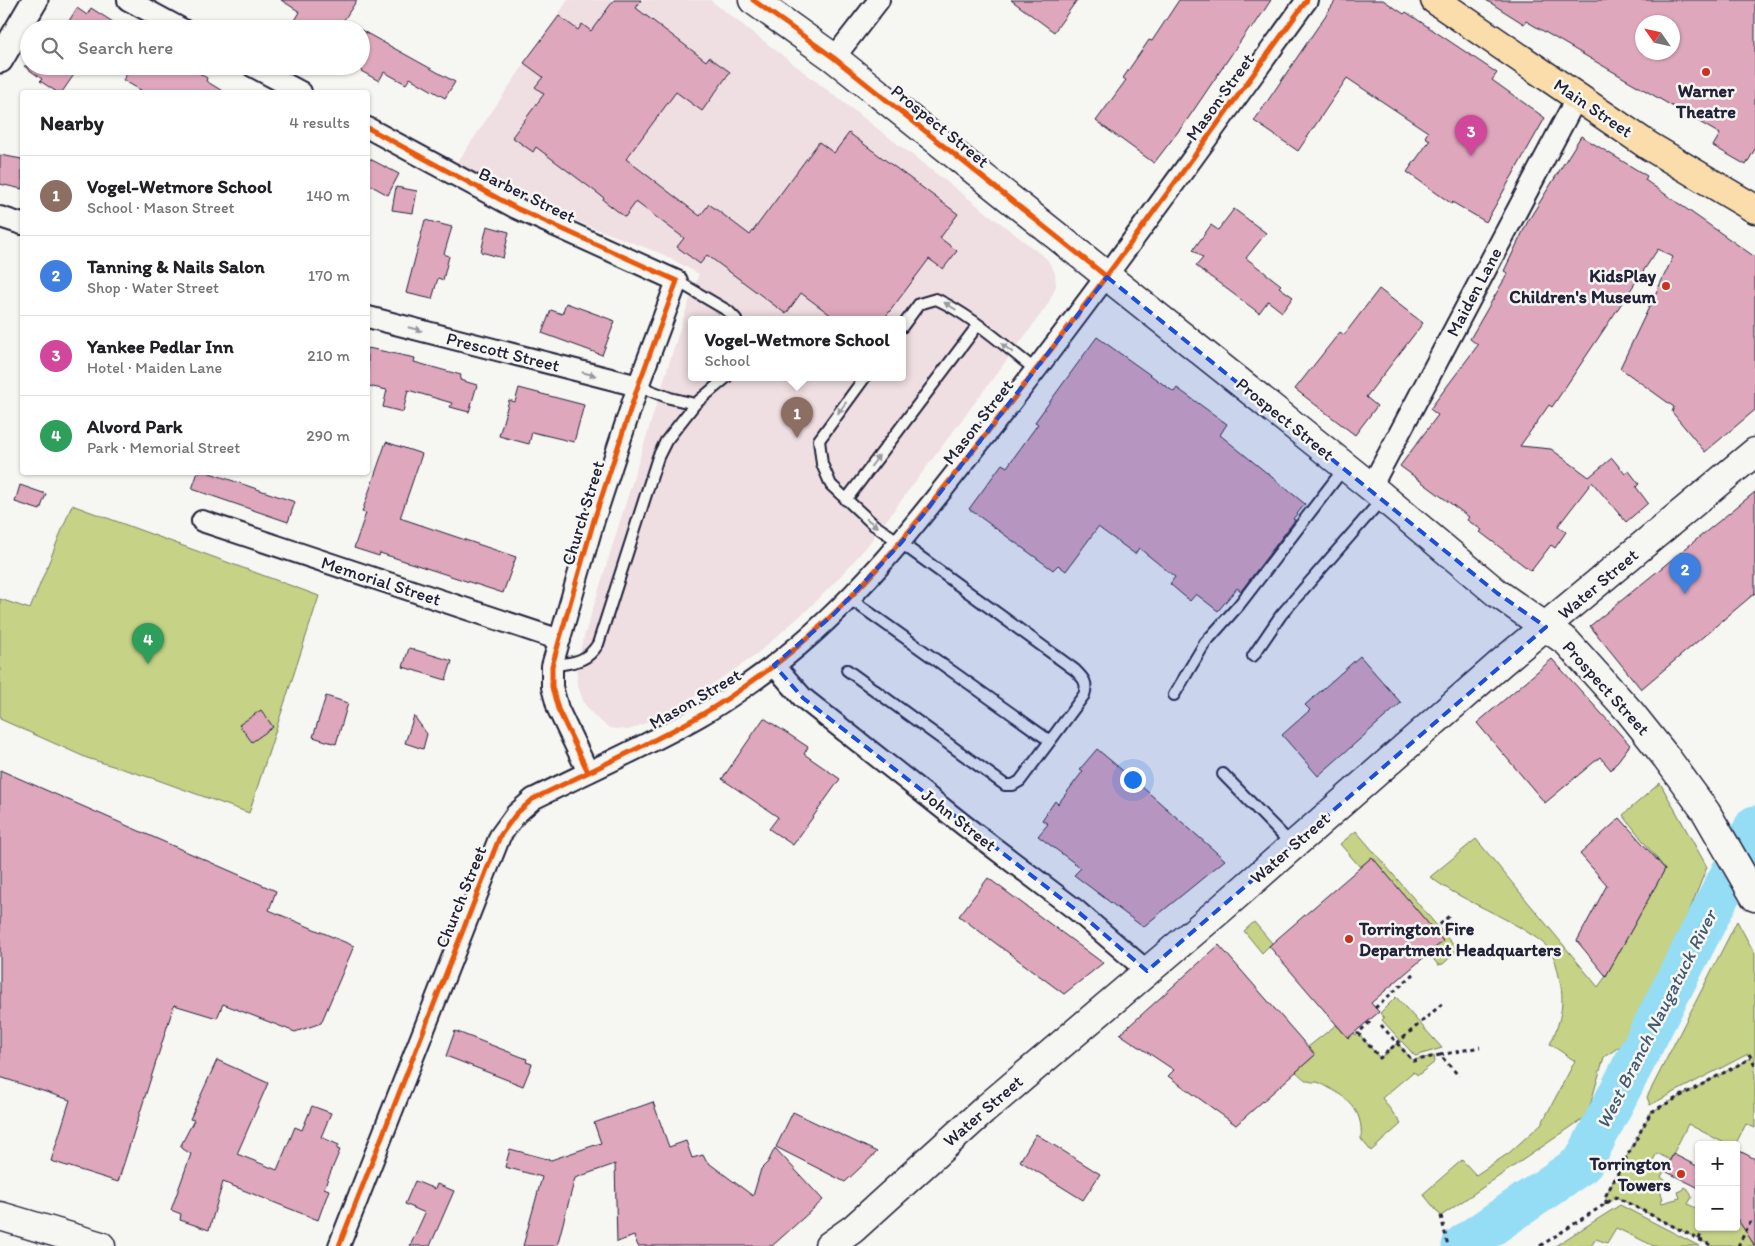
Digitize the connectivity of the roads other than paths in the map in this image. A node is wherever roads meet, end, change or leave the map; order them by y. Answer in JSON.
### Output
{"nodes":[{"id":1,"x":34,"y":0,"type":"edge"},
{"id":2,"x":128,"y":0,"type":"edge"},
{"id":3,"x":753,"y":0,"type":"edge"},
{"id":4,"x":879,"y":0,"type":"edge"},
{"id":5,"x":1307,"y":0,"type":"edge"},
{"id":6,"x":1435,"y":0,"type":"edge"},
{"id":7,"x":23,"y":20,"type":"edge"},
{"id":8,"x":165,"y":20,"type":"edge"},
{"id":9,"x":20,"y":25,"type":"edge"},
{"id":10,"x":834,"y":58,"type":"junction"},
{"id":11,"x":0,"y":60,"type":"edge"},
{"id":12,"x":269,"y":75,"type":"edge"},
{"id":13,"x":297,"y":90,"type":"edge"},
{"id":14,"x":1577,"y":97,"type":"junction"},
{"id":15,"x":370,"y":129,"type":"edge"},
{"id":16,"x":1755,"y":209,"type":"edge"},
{"id":17,"x":0,"y":217,"type":"edge"},
{"id":18,"x":20,"y":223,"type":"edge"},
{"id":19,"x":1107,"y":277,"type":"junction"},
{"id":20,"x":677,"y":281,"type":"junction"},
{"id":21,"x":733,"y":316,"type":"edge"},
{"id":22,"x":370,"y":318,"type":"edge"},
{"id":23,"x":906,"y":322,"type":"edge"},
{"id":24,"x":978,"y":325,"type":"junction"},
{"id":25,"x":1036,"y":370,"type":"junction"},
{"id":26,"x":722,"y":381,"type":"edge"},
{"id":27,"x":862,"y":381,"type":"edge"},
{"id":28,"x":638,"y":386,"type":"junction"},
{"id":29,"x":695,"y":404,"type":"junction"},
{"id":30,"x":1755,"y":452,"type":"edge"},
{"id":31,"x":1345,"y":466,"type":"junction"},
{"id":32,"x":1377,"y":492,"type":"junction"},
{"id":33,"x":846,"y":500,"type":"junction"},
{"id":34,"x":202,"y":521,"type":"dead end"},
{"id":35,"x":901,"y":543,"type":"junction"},
{"id":36,"x":849,"y":598,"type":"junction"},
{"id":37,"x":1546,"y":627,"type":"junction"},
{"id":38,"x":560,"y":640,"type":"junction"},
{"id":39,"x":1253,"y":656,"type":"dead end"},
{"id":40,"x":774,"y":665,"type":"junction"},
{"id":41,"x":552,"y":666,"type":"junction"},
{"id":42,"x":846,"y":670,"type":"dead end"},
{"id":43,"x":1174,"y":695,"type":"dead end"},
{"id":44,"x":1050,"y":741,"type":"junction"},
{"id":45,"x":588,"y":772,"type":"junction"},
{"id":46,"x":1224,"y":774,"type":"dead end"},
{"id":47,"x":1293,"y":846,"type":"junction"},
{"id":48,"x":1755,"y":897,"type":"edge"},
{"id":49,"x":1147,"y":971,"type":"junction"},
{"id":50,"x":0,"y":1216,"type":"edge"},
{"id":51,"x":101,"y":1246,"type":"edge"},
{"id":52,"x":339,"y":1246,"type":"edge"},
{"id":53,"x":829,"y":1246,"type":"edge"}],
"edges":[{"from":1,"to":7,"type":"street"},
{"from":2,"to":8,"type":"street"},
{"from":3,"to":10,"type":"main road","name":"Prospect Street"},
{"from":4,"to":10,"type":"street"},
{"from":5,"to":19,"type":"street","name":"Mason Street"},
{"from":6,"to":14,"type":"main road","name":"Main Street"},
{"from":9,"to":11,"type":"street"},
{"from":10,"to":19,"type":"main road","name":"Prospect Street"},
{"from":12,"to":13,"type":"street"},
{"from":14,"to":16,"type":"main road","name":"Main Street"},
{"from":14,"to":32,"type":"street","name":"Maiden Lane"},
{"from":15,"to":20,"type":"street","name":"Barber Street"},
{"from":17,"to":18,"type":"street"},
{"from":19,"to":25,"type":"street","name":"Mason Street"},
{"from":19,"to":31,"type":"main road","name":"Prospect Street"},
{"from":20,"to":21,"type":"lane"},
{"from":20,"to":28,"type":"street","name":"Church Street"},
{"from":22,"to":28,"type":"street","name":"Prescott Street","one_way":true},
{"from":24,"to":23,"type":"lane","one_way":true},
{"from":25,"to":24,"type":"lane","one_way":true},
{"from":33,"to":24,"type":"lane","one_way":true},
{"from":25,"to":35,"type":"street","name":"Mason Street"},
{"from":26,"to":29,"type":"lane"},
{"from":27,"to":33,"type":"lane","one_way":true},
{"from":28,"to":29,"type":"lane"},
{"from":28,"to":38,"type":"street","name":"Church Street"},
{"from":29,"to":41,"type":"lane"},
{"from":30,"to":37,"type":"main road","name":"Water Street"},
{"from":31,"to":32,"type":"main road","name":"Prospect Street"},
{"from":31,"to":43,"type":"lane"},
{"from":32,"to":37,"type":"main road","name":"Prospect Street"},
{"from":32,"to":39,"type":"lane"},
{"from":33,"to":35,"type":"lane","one_way":true},
{"from":34,"to":38,"type":"street","name":"Memorial Street"},
{"from":35,"to":36,"type":"street","name":"Mason Street"},
{"from":35,"to":44,"type":"lane"},
{"from":36,"to":40,"type":"street","name":"Mason Street"},
{"from":36,"to":44,"type":"lane"},
{"from":37,"to":47,"type":"main road","name":"Water Street"},
{"from":37,"to":48,"type":"main road","name":"Prospect Street"},
{"from":38,"to":41,"type":"street","name":"Church Street"},
{"from":40,"to":45,"type":"street","name":"Mason Street"},
{"from":40,"to":49,"type":"street","name":"John Street"},
{"from":41,"to":45,"type":"street","name":"Church Street"},
{"from":42,"to":44,"type":"lane"},
{"from":45,"to":52,"type":"street","name":"Church Street"},
{"from":46,"to":47,"type":"lane"},
{"from":47,"to":49,"type":"main road","name":"Water Street"},
{"from":49,"to":53,"type":"main road","name":"Water Street"},
{"from":50,"to":51,"type":"main road"}]}
